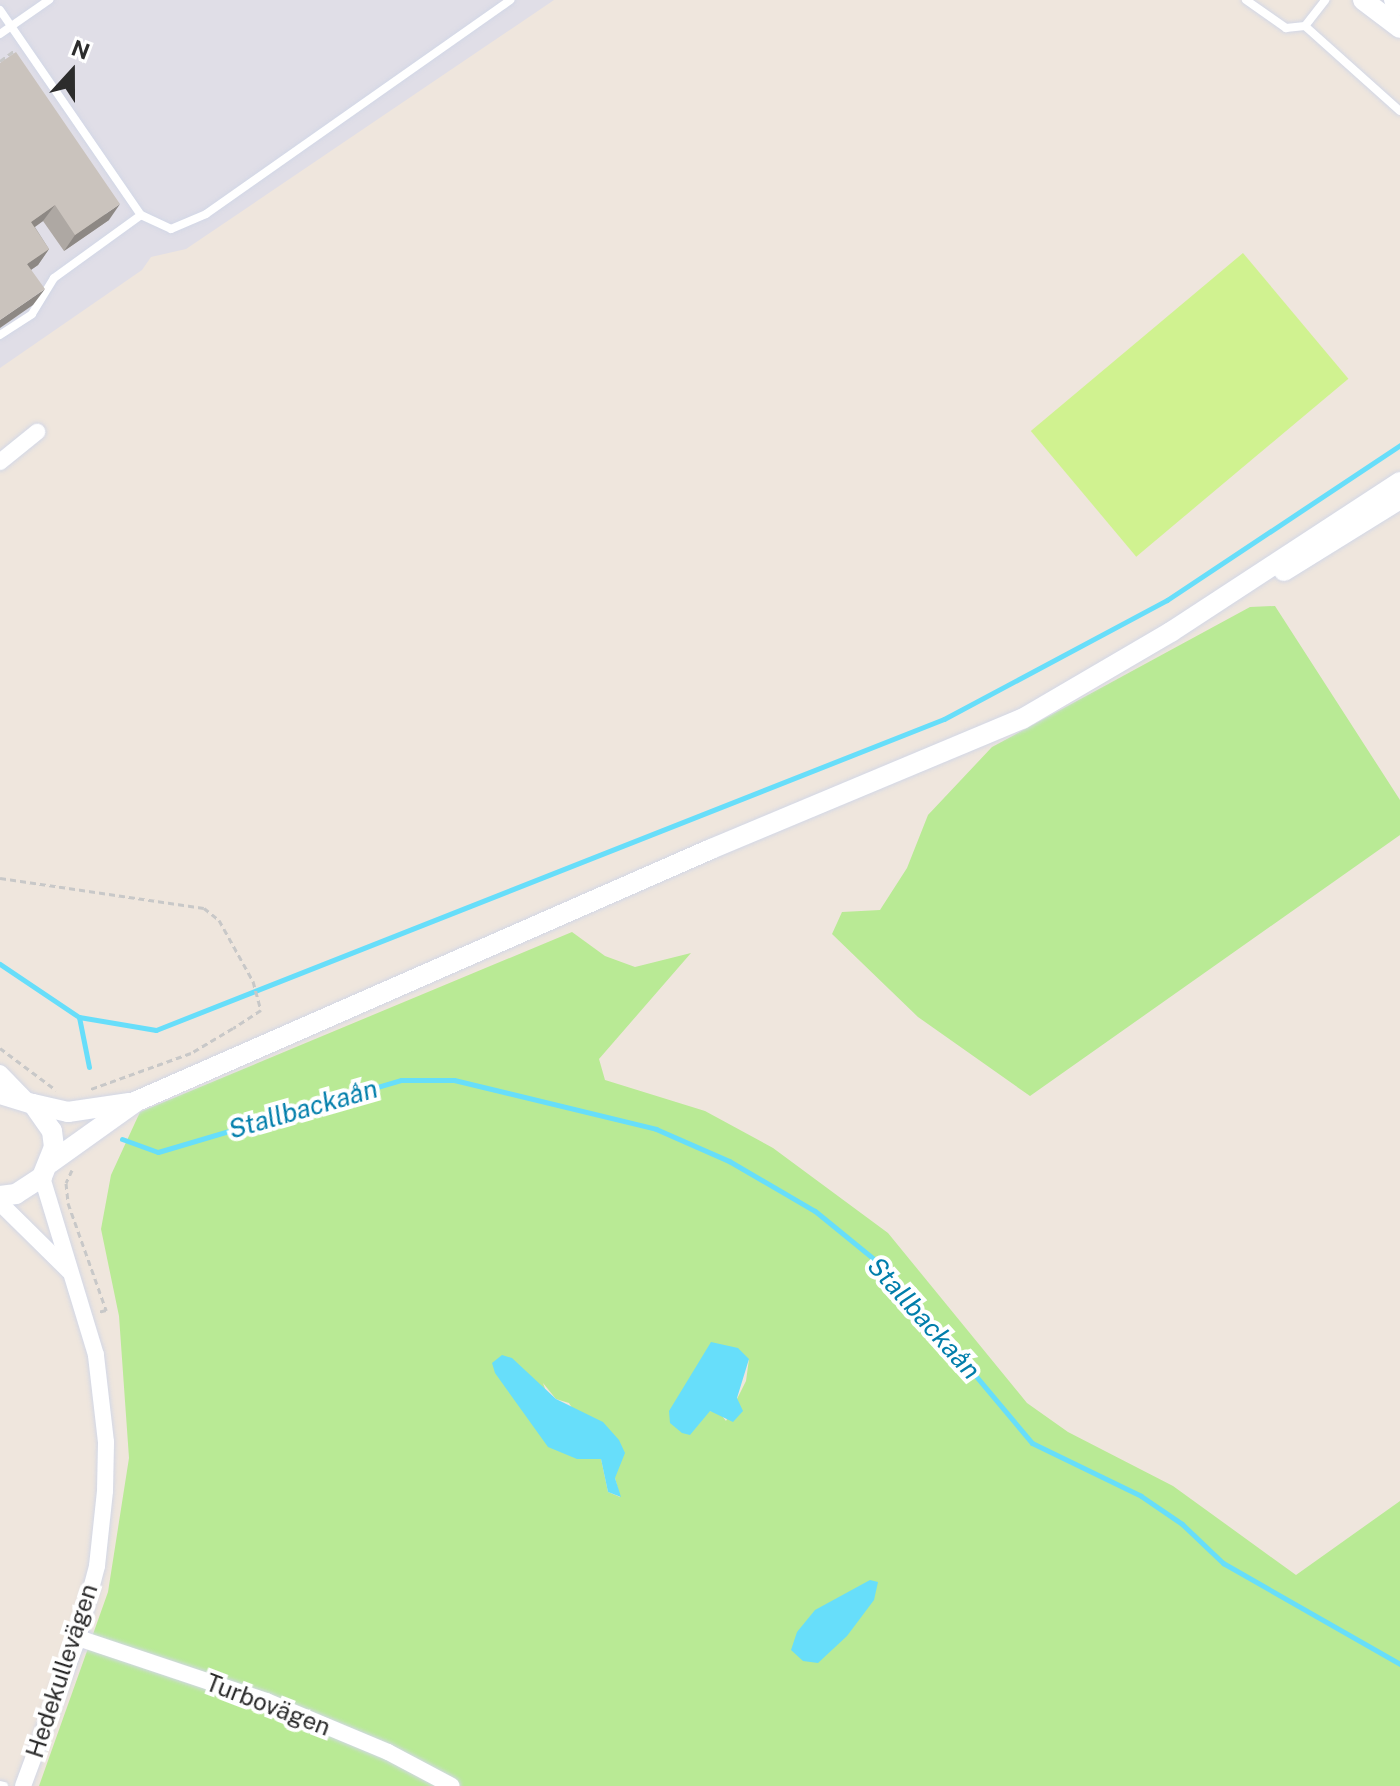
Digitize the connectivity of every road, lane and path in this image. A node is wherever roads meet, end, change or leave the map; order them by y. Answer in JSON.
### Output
{"nodes":[{"id":1,"x":49,"y":0,"type":"edge"},
{"id":2,"x":510,"y":0,"type":"edge"},
{"id":3,"x":1246,"y":0,"type":"edge"},
{"id":4,"x":1325,"y":0,"type":"edge"},
{"id":5,"x":1363,"y":0,"type":"edge"},
{"id":6,"x":1394,"y":0,"type":"edge"},
{"id":7,"x":1400,"y":5,"type":"edge"},
{"id":8,"x":0,"y":10,"type":"edge"},
{"id":9,"x":11,"y":26,"type":"junction"},
{"id":10,"x":1305,"y":26,"type":"junction"},
{"id":11,"x":1400,"y":28,"type":"edge"},
{"id":12,"x":0,"y":34,"type":"edge"},
{"id":13,"x":24,"y":45,"type":"junction"},
{"id":14,"x":0,"y":61,"type":"edge"},
{"id":15,"x":1400,"y":111,"type":"edge"},
{"id":16,"x":141,"y":215,"type":"junction"},
{"id":17,"x":0,"y":335,"type":"edge"},
{"id":18,"x":37,"y":432,"type":"dead end"},
{"id":19,"x":0,"y":462,"type":"edge"},
{"id":20,"x":1400,"y":482,"type":"edge"},
{"id":21,"x":1400,"y":499,"type":"edge"},
{"id":22,"x":1171,"y":632,"type":"junction"},
{"id":23,"x":0,"y":878,"type":"edge"},
{"id":24,"x":0,"y":1048,"type":"edge"},
{"id":25,"x":0,"y":1073,"type":"edge"},
{"id":26,"x":84,"y":1091,"type":"dead end"},
{"id":27,"x":0,"y":1094,"type":"edge"},
{"id":28,"x":29,"y":1101,"type":"junction"},
{"id":29,"x":137,"y":1101,"type":"junction"},
{"id":30,"x":68,"y":1112,"type":"junction"},
{"id":31,"x":78,"y":1140,"type":"junction"},
{"id":32,"x":46,"y":1170,"type":"junction"},
{"id":33,"x":0,"y":1196,"type":"edge"},
{"id":34,"x":0,"y":1203,"type":"edge"},
{"id":35,"x":70,"y":1272,"type":"junction"},
{"id":36,"x":86,"y":1315,"type":"junction"},
{"id":37,"x":78,"y":1638,"type":"junction"},
{"id":38,"x":23,"y":1786,"type":"edge"},
{"id":39,"x":452,"y":1786,"type":"edge"}],
"edges":[{"from":1,"to":9,"type":"lane"},
{"from":2,"to":16,"type":"lane"},
{"from":3,"to":10,"type":"lane"},
{"from":4,"to":10,"type":"lane"},
{"from":5,"to":11,"type":"street"},
{"from":6,"to":7,"type":"street"},
{"from":8,"to":9,"type":"lane"},
{"from":9,"to":12,"type":"lane"},
{"from":9,"to":13,"type":"lane"},
{"from":10,"to":15,"type":"lane"},
{"from":13,"to":14,"type":"path"},
{"from":13,"to":16,"type":"lane"},
{"from":16,"to":17,"type":"lane"},
{"from":18,"to":19,"type":"street"},
{"from":20,"to":22,"type":"street"},
{"from":21,"to":22,"type":"street"},
{"from":22,"to":29,"type":"street"},
{"from":23,"to":26,"type":"path"},
{"from":24,"to":30,"type":"path"},
{"from":25,"to":28,"type":"street"},
{"from":27,"to":28,"type":"street"},
{"from":28,"to":30,"type":"street"},
{"from":28,"to":32,"type":"street"},
{"from":29,"to":30,"type":"street"},
{"from":29,"to":31,"type":"street"},
{"from":31,"to":32,"type":"street"},
{"from":31,"to":36,"type":"path"},
{"from":32,"to":33,"type":"street"},
{"from":32,"to":35,"type":"street","name":"Hedekullevägen"},
{"from":34,"to":35,"type":"street","name":"Hedekullevägen"},
{"from":35,"to":36,"type":"street","name":"Hedekullevägen"},
{"from":36,"to":37,"type":"street","name":"Hedekullevägen"},
{"from":37,"to":38,"type":"street","name":"Hedekullevägen"},
{"from":37,"to":39,"type":"street","name":"Turbovägen"}]}
